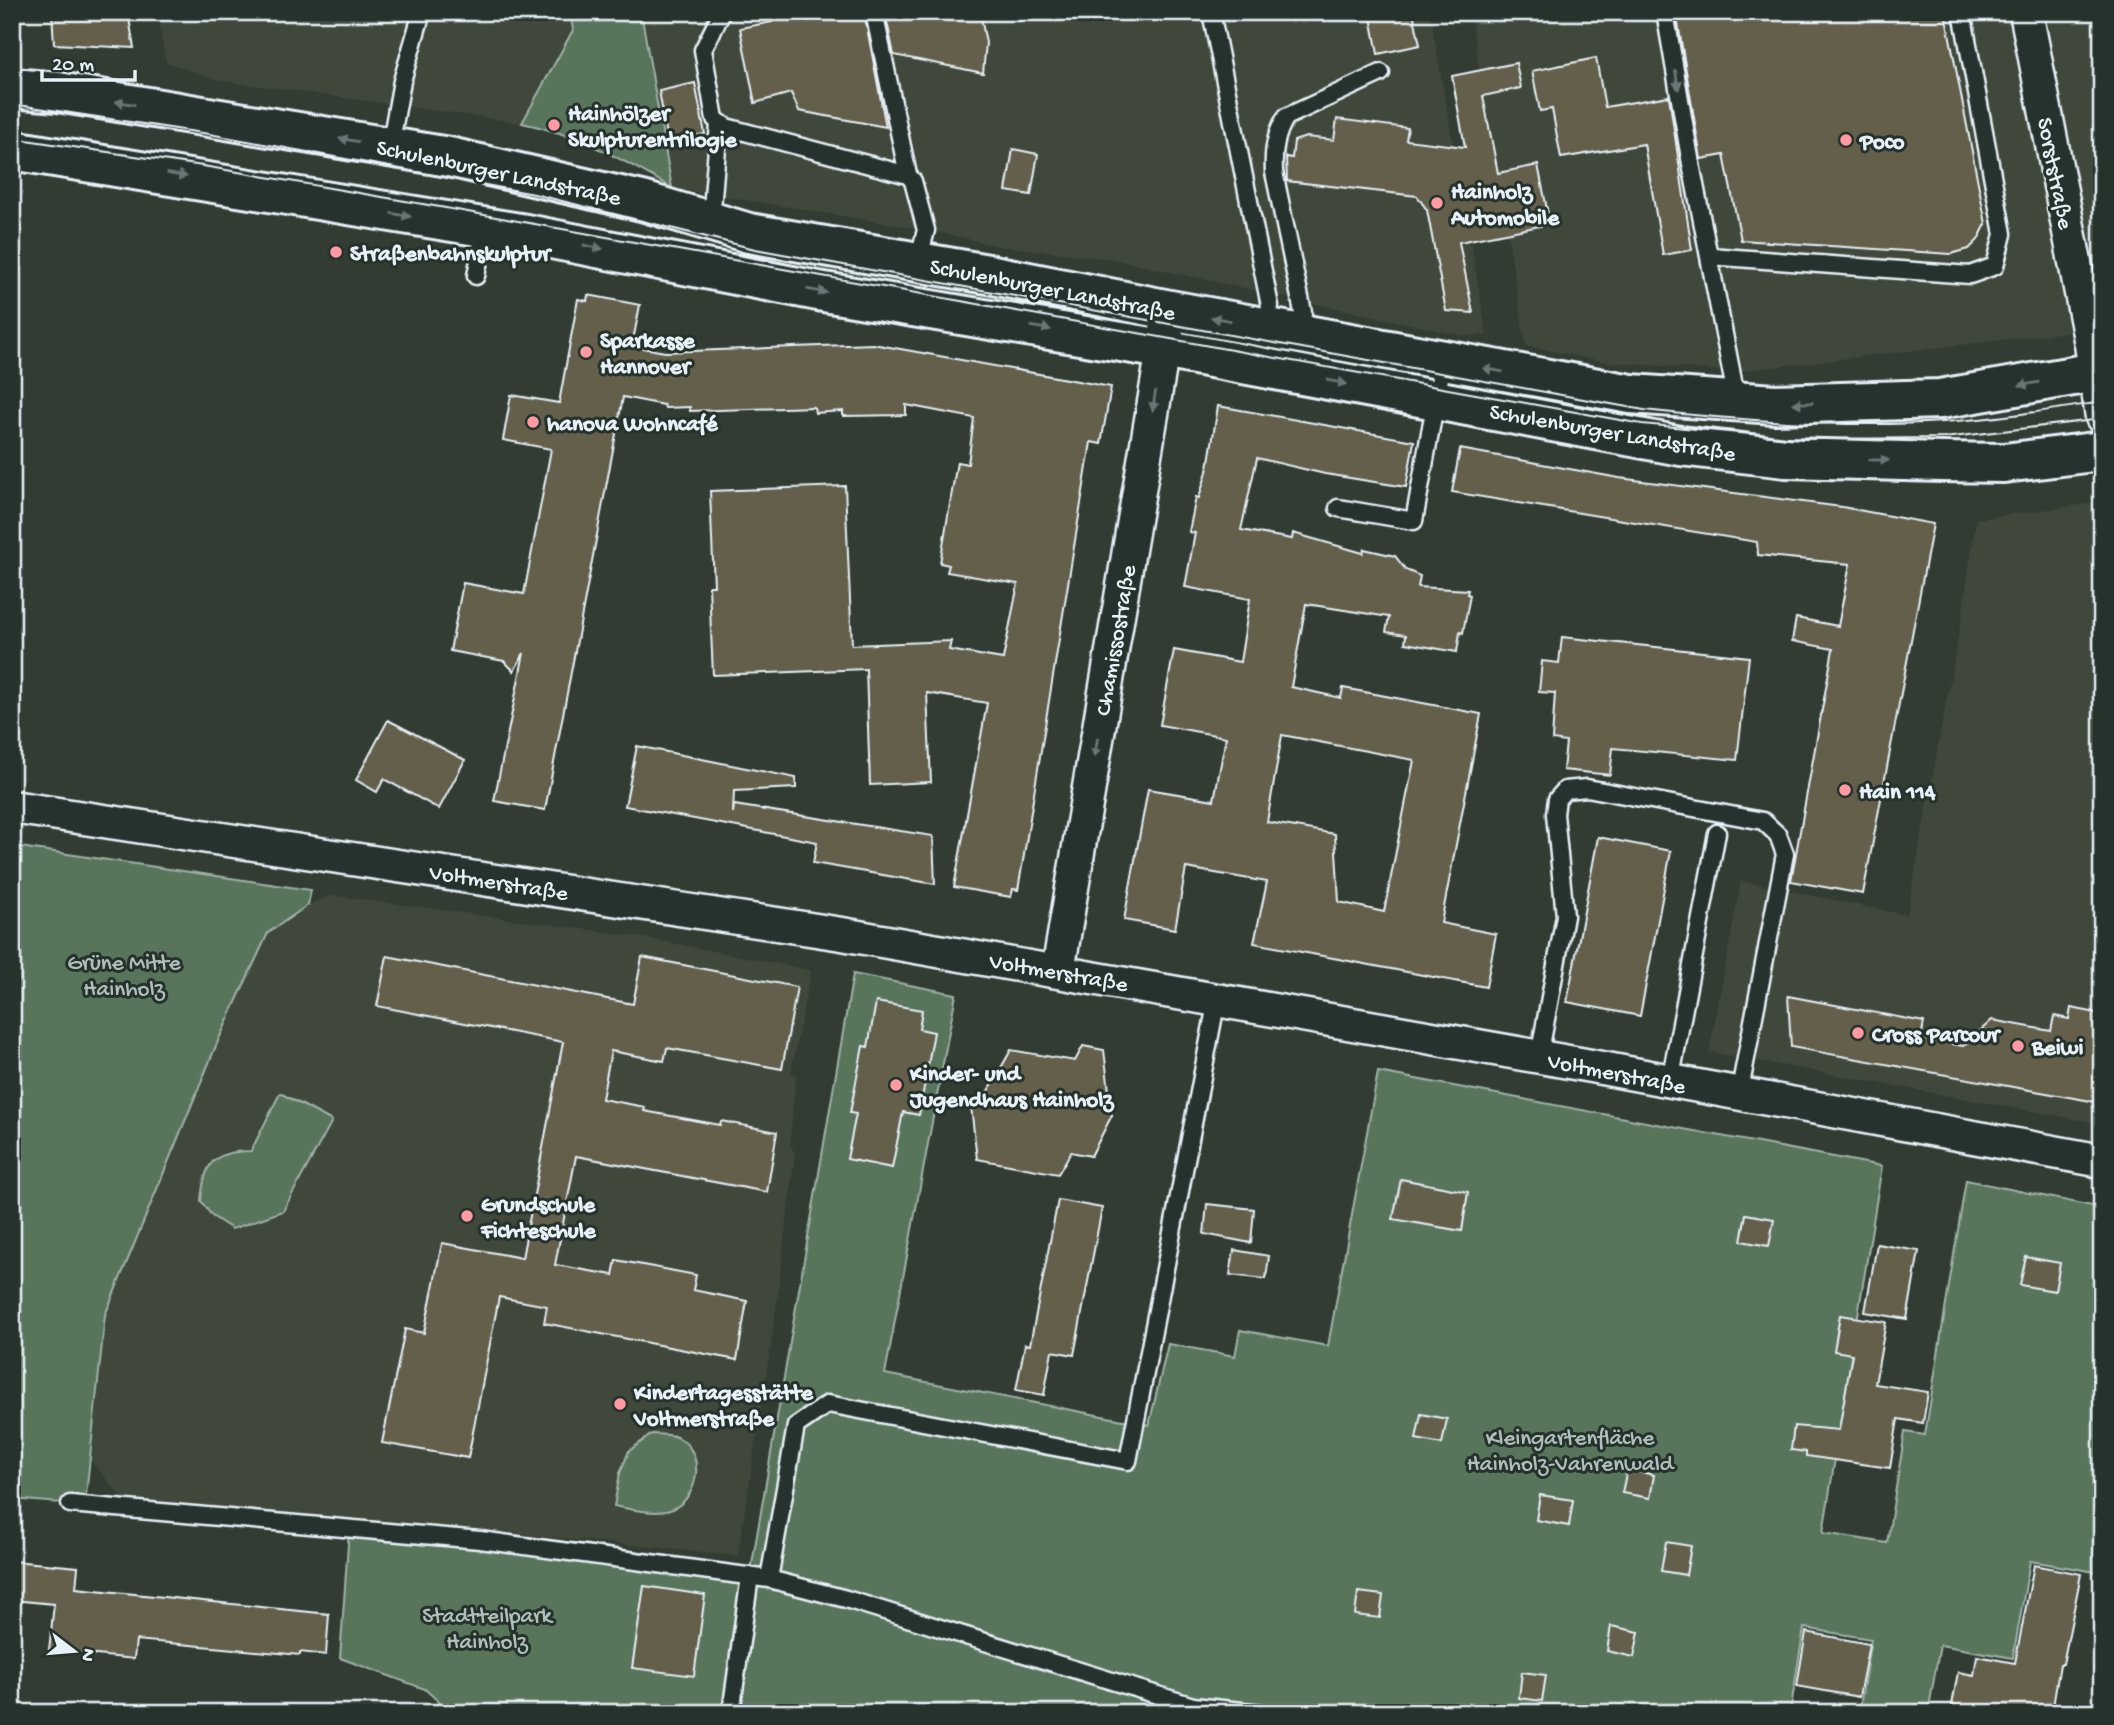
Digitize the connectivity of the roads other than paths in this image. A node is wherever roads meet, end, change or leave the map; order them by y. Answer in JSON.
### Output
{"nodes":[{"id":1,"x":422,"y":12,"type":"edge"},
{"id":2,"x":722,"y":12,"type":"edge"},
{"id":3,"x":874,"y":12,"type":"edge"},
{"id":4,"x":1211,"y":12,"type":"edge"},
{"id":5,"x":1665,"y":12,"type":"edge"},
{"id":6,"x":1962,"y":12,"type":"edge"},
{"id":7,"x":2026,"y":12,"type":"edge"},
{"id":8,"x":1381,"y":73,"type":"dead end"},
{"id":9,"x":12,"y":88,"type":"edge"},
{"id":10,"x":719,"y":124,"type":"junction"},
{"id":11,"x":390,"y":147,"type":"junction"},
{"id":12,"x":12,"y":150,"type":"edge"},
{"id":13,"x":908,"y":174,"type":"junction"},
{"id":14,"x":710,"y":223,"type":"junction"},
{"id":15,"x":485,"y":229,"type":"junction"},
{"id":16,"x":1709,"y":256,"type":"junction"},
{"id":17,"x":918,"y":262,"type":"junction"},
{"id":18,"x":476,"y":276,"type":"dead end"},
{"id":19,"x":1170,"y":310,"type":"junction"},
{"id":20,"x":1289,"y":348,"type":"junction"},
{"id":21,"x":1163,"y":349,"type":"junction"},
{"id":22,"x":1443,"y":361,"type":"junction"},
{"id":23,"x":2099,"y":372,"type":"edge"},
{"id":24,"x":1436,"y":401,"type":"junction"},
{"id":25,"x":1737,"y":401,"type":"junction"},
{"id":26,"x":2102,"y":418,"type":"edge"},
{"id":27,"x":2102,"y":451,"type":"edge"},
{"id":28,"x":1338,"y":508,"type":"dead end"},
{"id":29,"x":12,"y":807,"type":"edge"},
{"id":30,"x":1717,"y":833,"type":"dead end"},
{"id":31,"x":1058,"y":971,"type":"junction"},
{"id":32,"x":1217,"y":999,"type":"junction"},
{"id":33,"x":1539,"y":1057,"type":"junction"},
{"id":34,"x":1670,"y":1082,"type":"junction"},
{"id":35,"x":1739,"y":1095,"type":"junction"},
{"id":36,"x":2102,"y":1161,"type":"edge"},
{"id":37,"x":70,"y":1504,"type":"dead end"},
{"id":38,"x":750,"y":1576,"type":"junction"},
{"id":39,"x":769,"y":1579,"type":"junction"},
{"id":40,"x":731,"y":1713,"type":"edge"},
{"id":41,"x":1262,"y":1713,"type":"edge"}],
"edges":[{"from":1,"to":11,"type":"lane"},
{"from":2,"to":10,"type":"lane"},
{"from":3,"to":13,"type":"lane"},
{"from":4,"to":20,"type":"lane"},
{"from":5,"to":16,"type":"lane","one_way":true},
{"from":6,"to":16,"type":"lane"},
{"from":7,"to":23,"type":"street","name":"Sorststraße"},
{"from":8,"to":20,"type":"lane"},
{"from":11,"to":9,"type":"main road","name":"Schulenburger Landstraße","one_way":true},
{"from":10,"to":13,"type":"lane"},
{"from":10,"to":14,"type":"lane"},
{"from":11,"to":14,"type":"main road","name":"Schulenburger Landstraße"},
{"from":12,"to":15,"type":"main road","name":"Schulenburger Landstraße","one_way":true},
{"from":13,"to":17,"type":"lane"},
{"from":14,"to":17,"type":"main road","name":"Schulenburger Landstraße"},
{"from":15,"to":18,"type":"lane"},
{"from":15,"to":21,"type":"main road","name":"Schulenburger Landstraße","one_way":true},
{"from":16,"to":25,"type":"lane"},
{"from":17,"to":19,"type":"main road","name":"Schulenburger Landstraße"},
{"from":20,"to":19,"type":"main road","name":"Schulenburger Landstraße","one_way":true},
{"from":19,"to":21,"type":"street","name":"Chamissostraße"},
{"from":20,"to":21,"type":"main road","name":"Schulenburger Landstraße"},
{"from":20,"to":22,"type":"main road","name":"Schulenburger Landstraße"},
{"from":20,"to":24,"type":"main road","name":"Schulenburger Landstraße","one_way":true},
{"from":21,"to":31,"type":"street","name":"Chamissostraße","one_way":true},
{"from":22,"to":24,"type":"lane"},
{"from":25,"to":22,"type":"main road","name":"Schulenburger Landstraße","one_way":true},
{"from":23,"to":25,"type":"main road","name":"Schulenburger Landstraße","one_way":true},
{"from":23,"to":26,"type":"street","name":"Sorststraße"},
{"from":24,"to":27,"type":"main road","name":"Schulenburger Landstraße","one_way":true},
{"from":24,"to":28,"type":"lane"},
{"from":29,"to":31,"type":"street","name":"Voltmerstraße"},
{"from":30,"to":34,"type":"lane"},
{"from":31,"to":32,"type":"street","name":"Voltmerstraße"},
{"from":32,"to":33,"type":"street","name":"Voltmerstraße"},
{"from":32,"to":39,"type":"lane"},
{"from":33,"to":34,"type":"street","name":"Voltmerstraße"},
{"from":33,"to":35,"type":"lane"},
{"from":34,"to":35,"type":"street","name":"Voltmerstraße"},
{"from":35,"to":36,"type":"street","name":"Voltmerstraße"},
{"from":37,"to":38,"type":"lane"},
{"from":38,"to":39,"type":"lane"},
{"from":38,"to":40,"type":"lane"},
{"from":39,"to":41,"type":"lane"}]}
